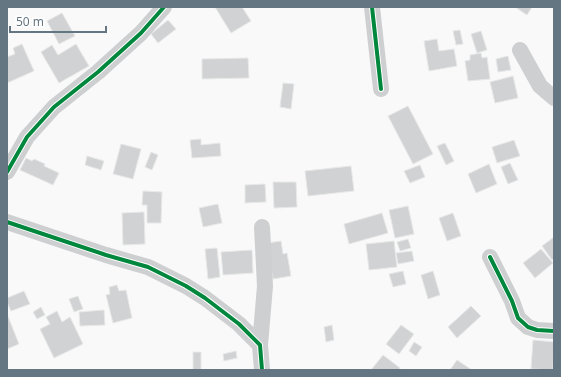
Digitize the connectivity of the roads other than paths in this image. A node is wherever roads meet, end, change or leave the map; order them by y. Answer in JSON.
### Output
{"nodes":[{"id":1,"x":164,"y":7,"type":"edge"},
{"id":2,"x":372,"y":7,"type":"edge"},
{"id":3,"x":520,"y":50,"type":"dead end"},
{"id":4,"x":381,"y":88,"type":"dead end"},
{"id":5,"x":554,"y":98,"type":"edge"},
{"id":6,"x":7,"y":172,"type":"edge"},
{"id":7,"x":7,"y":222,"type":"edge"},
{"id":8,"x":262,"y":227,"type":"dead end"},
{"id":9,"x":490,"y":257,"type":"dead end"},
{"id":10,"x":554,"y":331,"type":"edge"},
{"id":11,"x":260,"y":345,"type":"junction"},
{"id":12,"x":262,"y":370,"type":"edge"}],
"edges":[{"from":1,"to":6,"type":"street"},
{"from":2,"to":4,"type":"street"},
{"from":3,"to":5,"type":"street"},
{"from":7,"to":11,"type":"street"},
{"from":8,"to":11,"type":"street"},
{"from":9,"to":10,"type":"street"},
{"from":11,"to":12,"type":"street"}]}
